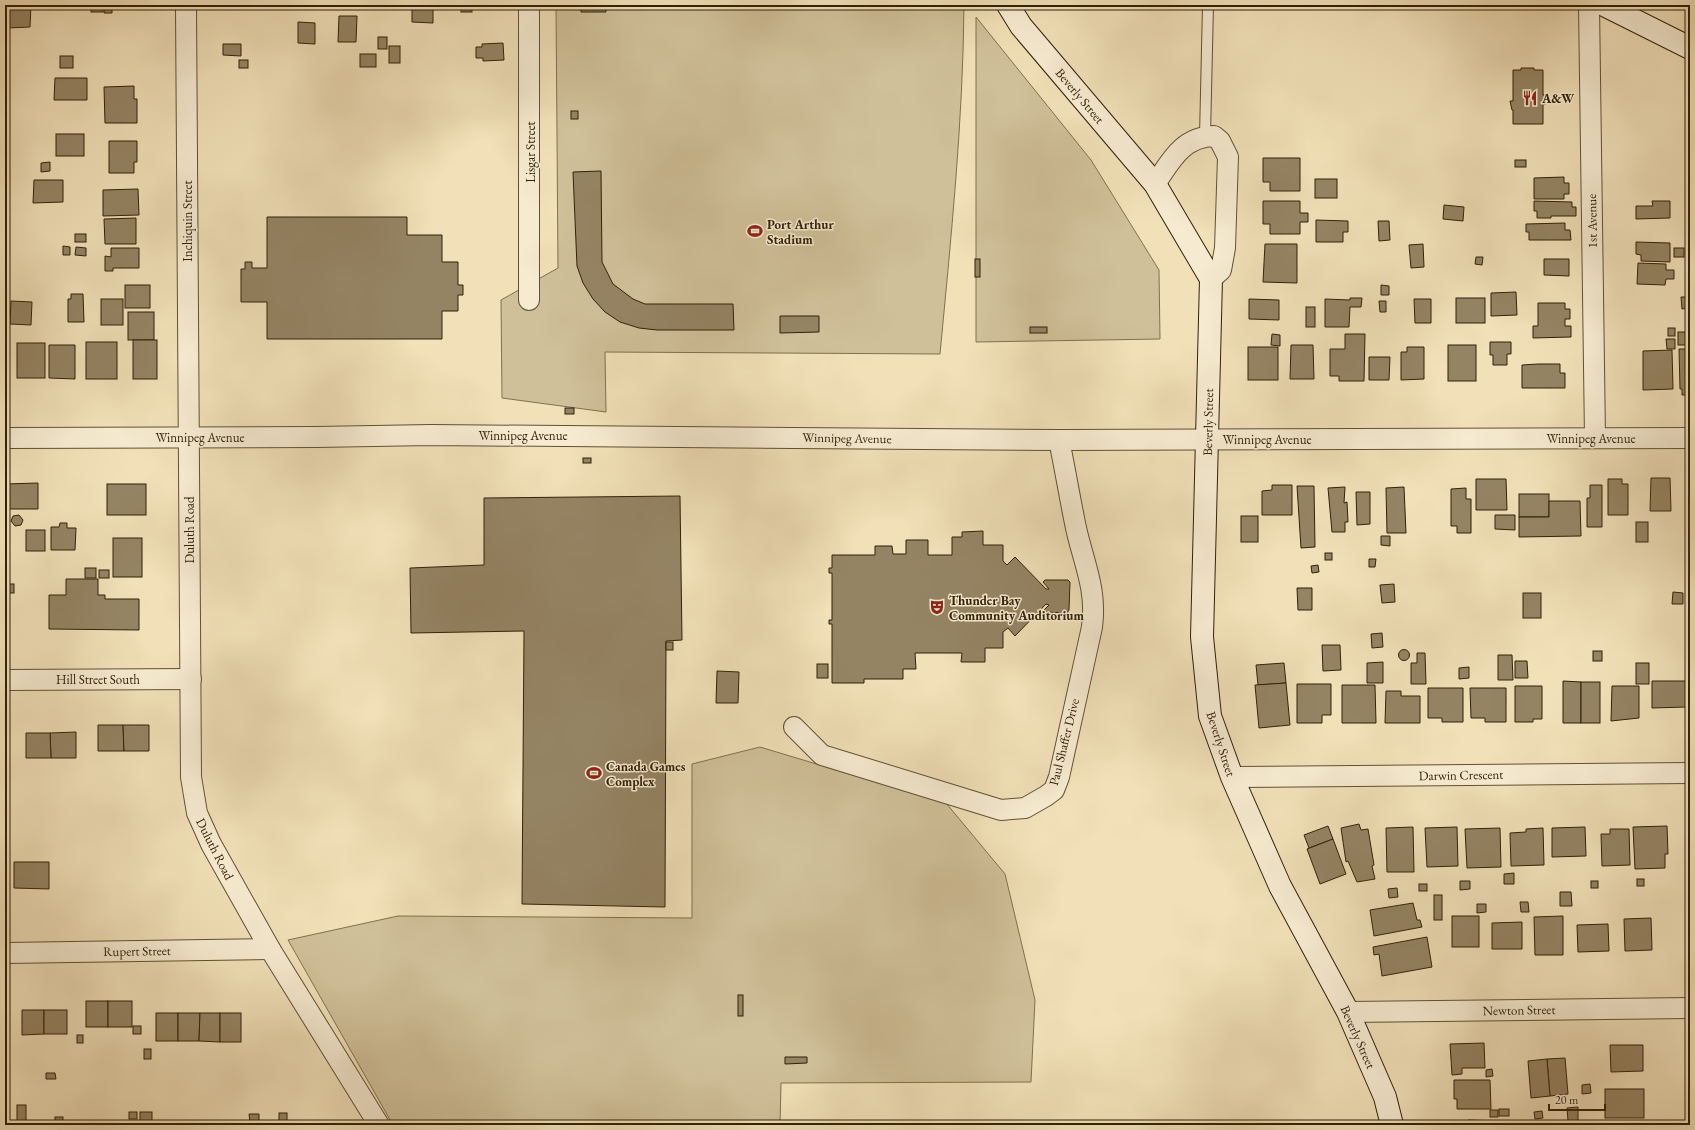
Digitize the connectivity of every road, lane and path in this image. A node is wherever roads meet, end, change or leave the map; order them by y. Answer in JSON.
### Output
{"nodes":[{"id":1,"x":186,"y":5,"type":"edge"},
{"id":2,"x":529,"y":5,"type":"edge"},
{"id":3,"x":1008,"y":5,"type":"edge"},
{"id":4,"x":1208,"y":5,"type":"edge"},
{"id":5,"x":1589,"y":5,"type":"edge"},
{"id":6,"x":1604,"y":5,"type":"edge"},
{"id":7,"x":1690,"y":48,"type":"edge"},
{"id":8,"x":1206,"y":136,"type":"junction"},
{"id":9,"x":1155,"y":184,"type":"junction"},
{"id":10,"x":1211,"y":279,"type":"junction"},
{"id":11,"x":529,"y":300,"type":"dead end"},
{"id":12,"x":189,"y":437,"type":"junction"},
{"id":13,"x":5,"y":438,"type":"edge"},
{"id":14,"x":1595,"y":438,"type":"junction"},
{"id":15,"x":1690,"y":438,"type":"edge"},
{"id":16,"x":1208,"y":439,"type":"junction"},
{"id":17,"x":1059,"y":440,"type":"junction"},
{"id":18,"x":191,"y":679,"type":"junction"},
{"id":19,"x":5,"y":680,"type":"edge"},
{"id":20,"x":794,"y":727,"type":"dead end"},
{"id":21,"x":1690,"y":773,"type":"edge"},
{"id":22,"x":1232,"y":778,"type":"junction"},
{"id":23,"x":270,"y":950,"type":"junction"},
{"id":24,"x":5,"y":953,"type":"edge"},
{"id":25,"x":1690,"y":1008,"type":"edge"},
{"id":26,"x":1348,"y":1012,"type":"junction"},
{"id":27,"x":379,"y":1125,"type":"edge"},
{"id":28,"x":1392,"y":1125,"type":"edge"}],
"edges":[{"from":1,"to":12,"type":"street","name":"Inchiquin Street"},
{"from":2,"to":11,"type":"street","name":"Lisgar Street"},
{"from":3,"to":9,"type":"street","name":"Beverly Street"},
{"from":4,"to":8,"type":"lane"},
{"from":5,"to":14,"type":"street","name":"1st Avenue"},
{"from":6,"to":7,"type":"street"},
{"from":8,"to":9,"type":"street"},
{"from":8,"to":10,"type":"street"},
{"from":9,"to":10,"type":"street","name":"Beverly Street"},
{"from":10,"to":16,"type":"street","name":"Beverly Street"},
{"from":12,"to":13,"type":"street","name":"Winnipeg Avenue"},
{"from":12,"to":17,"type":"street","name":"Winnipeg Avenue"},
{"from":12,"to":18,"type":"street","name":"Duluth Road"},
{"from":14,"to":15,"type":"street","name":"Winnipeg Avenue"},
{"from":14,"to":16,"type":"street","name":"Winnipeg Avenue"},
{"from":16,"to":17,"type":"street","name":"Winnipeg Avenue"},
{"from":16,"to":22,"type":"street","name":"Beverly Street"},
{"from":17,"to":20,"type":"street","name":"Paul Shaffer Drive"},
{"from":18,"to":19,"type":"street","name":"Hill Street South"},
{"from":18,"to":23,"type":"street","name":"Duluth Road"},
{"from":21,"to":22,"type":"street","name":"Darwin Crescent"},
{"from":22,"to":26,"type":"street","name":"Beverly Street"},
{"from":23,"to":24,"type":"street","name":"Rupert Street"},
{"from":23,"to":27,"type":"street","name":"Duluth Road"},
{"from":25,"to":26,"type":"street","name":"Newton Street"},
{"from":26,"to":28,"type":"street","name":"Beverly Street"}]}
